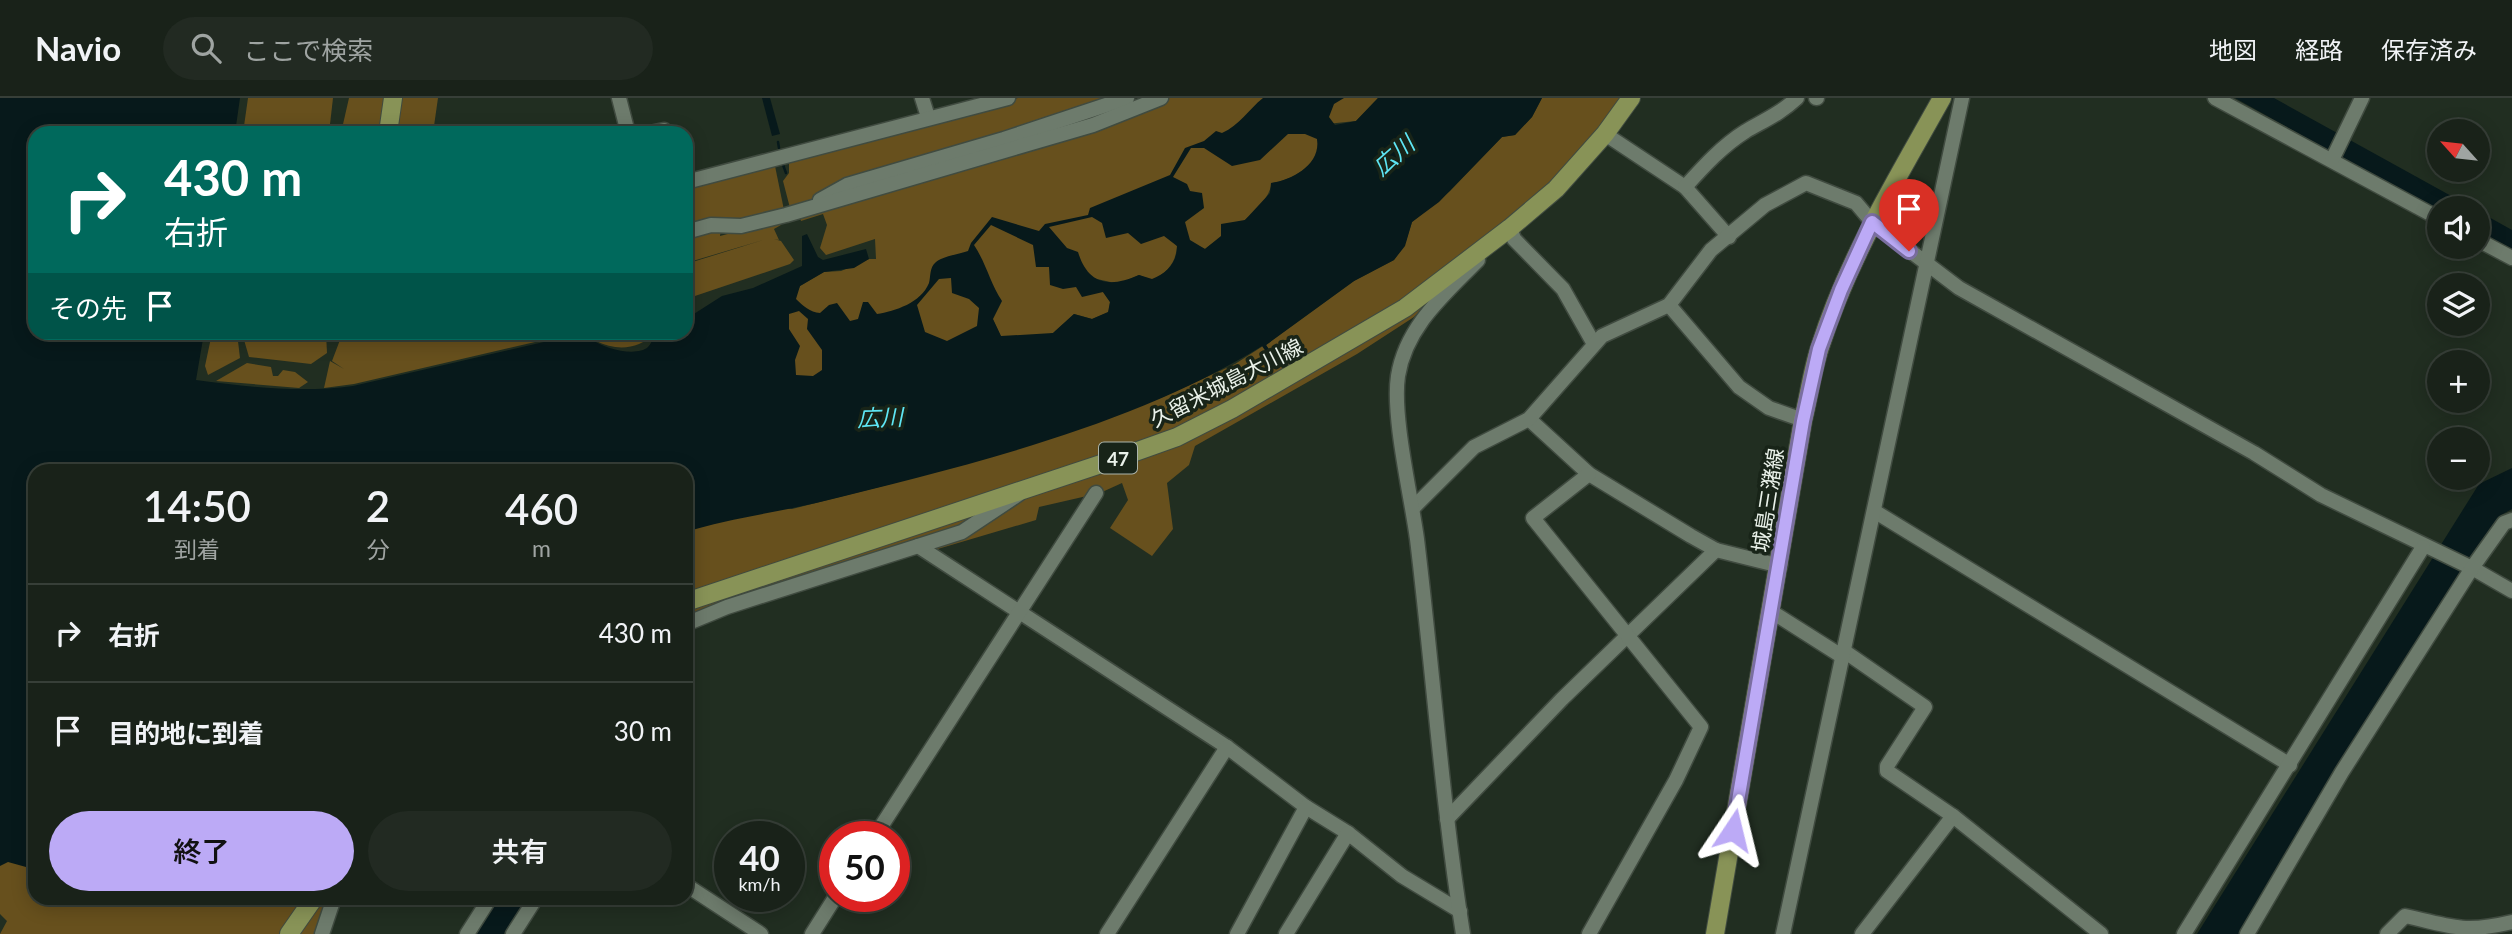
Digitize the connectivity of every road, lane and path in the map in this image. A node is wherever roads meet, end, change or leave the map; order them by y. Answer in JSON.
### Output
{"nodes":[{"id":1,"x":393,"y":98,"type":"edge"},
{"id":2,"x":619,"y":98,"type":"edge"},
{"id":3,"x":922,"y":98,"type":"edge"},
{"id":4,"x":1008,"y":98,"type":"edge"},
{"id":5,"x":1127,"y":98,"type":"edge"},
{"id":6,"x":1161,"y":98,"type":"edge"},
{"id":7,"x":1631,"y":98,"type":"edge"},
{"id":8,"x":1797,"y":98,"type":"edge"},
{"id":9,"x":1942,"y":98,"type":"edge"},
{"id":10,"x":1962,"y":98,"type":"edge"},
{"id":11,"x":2215,"y":98,"type":"edge"},
{"id":12,"x":2362,"y":98,"type":"edge"},
{"id":13,"x":928,"y":117,"type":"junction"},
{"id":14,"x":389,"y":126,"type":"edge"},
{"id":15,"x":626,"y":126,"type":"edge"},
{"id":16,"x":1605,"y":134,"type":"junction"},
{"id":17,"x":2332,"y":160,"type":"junction"},
{"id":18,"x":693,"y":180,"type":"edge"},
{"id":19,"x":1685,"y":187,"type":"junction"},
{"id":20,"x":814,"y":206,"type":"junction"},
{"id":21,"x":2427,"y":212,"type":"edge"},
{"id":22,"x":1872,"y":222,"type":"junction"},
{"id":23,"x":1510,"y":228,"type":"junction"},
{"id":24,"x":693,"y":230,"type":"edge"},
{"id":25,"x":1730,"y":237,"type":"junction"},
{"id":26,"x":2490,"y":246,"type":"edge"},
{"id":27,"x":2512,"y":258,"type":"edge"},
{"id":28,"x":1927,"y":265,"type":"junction"},
{"id":29,"x":1669,"y":305,"type":"junction"},
{"id":30,"x":1594,"y":344,"type":"junction"},
{"id":31,"x":1529,"y":419,"type":"junction"},
{"id":32,"x":1803,"y":421,"type":"junction"},
{"id":33,"x":1589,"y":474,"type":"junction"},
{"id":34,"x":1022,"y":490,"type":"junction"},
{"id":35,"x":1096,"y":493,"type":"dead end"},
{"id":36,"x":1413,"y":508,"type":"junction"},
{"id":37,"x":1874,"y":511,"type":"junction"},
{"id":38,"x":2512,"y":520,"type":"edge"},
{"id":39,"x":918,"y":546,"type":"junction"},
{"id":40,"x":2423,"y":547,"type":"junction"},
{"id":41,"x":1716,"y":550,"type":"junction"},
{"id":42,"x":1780,"y":566,"type":"junction"},
{"id":43,"x":2472,"y":568,"type":"junction"},
{"id":44,"x":2512,"y":591,"type":"edge"},
{"id":45,"x":693,"y":600,"type":"edge"},
{"id":46,"x":1772,"y":612,"type":"junction"},
{"id":47,"x":1018,"y":613,"type":"junction"},
{"id":48,"x":693,"y":621,"type":"edge"},
{"id":49,"x":1628,"y":635,"type":"junction"},
{"id":50,"x":1843,"y":654,"type":"junction"},
{"id":51,"x":1227,"y":747,"type":"junction"},
{"id":52,"x":2290,"y":765,"type":"junction"},
{"id":53,"x":1306,"y":807,"type":"junction"},
{"id":54,"x":1953,"y":816,"type":"junction"},
{"id":55,"x":1447,"y":819,"type":"junction"},
{"id":56,"x":884,"y":821,"type":"edge"},
{"id":57,"x":1348,"y":833,"type":"junction"},
{"id":58,"x":693,"y":890,"type":"edge"},
{"id":59,"x":309,"y":905,"type":"edge"},
{"id":60,"x":332,"y":905,"type":"edge"},
{"id":61,"x":486,"y":905,"type":"edge"},
{"id":62,"x":532,"y":905,"type":"edge"},
{"id":63,"x":1460,"y":911,"type":"junction"},
{"id":64,"x":826,"y":912,"type":"edge"},
{"id":65,"x":2512,"y":922,"type":"edge"},
{"id":66,"x":2490,"y":932,"type":"edge"},
{"id":67,"x":289,"y":934,"type":"edge"},
{"id":68,"x":322,"y":934,"type":"edge"},
{"id":69,"x":467,"y":934,"type":"edge"},
{"id":70,"x":513,"y":934,"type":"edge"},
{"id":71,"x":761,"y":934,"type":"edge"},
{"id":72,"x":812,"y":934,"type":"edge"},
{"id":73,"x":1107,"y":934,"type":"edge"},
{"id":74,"x":1237,"y":934,"type":"edge"},
{"id":75,"x":1286,"y":934,"type":"edge"},
{"id":76,"x":1463,"y":934,"type":"edge"},
{"id":77,"x":1589,"y":934,"type":"edge"},
{"id":78,"x":1715,"y":934,"type":"edge"},
{"id":79,"x":1783,"y":934,"type":"edge"},
{"id":80,"x":1862,"y":934,"type":"edge"},
{"id":81,"x":2101,"y":934,"type":"edge"},
{"id":82,"x":2185,"y":934,"type":"edge"},
{"id":83,"x":2247,"y":934,"type":"edge"},
{"id":84,"x":2387,"y":934,"type":"edge"}],
"edges":[{"from":1,"to":14,"type":"main road"},
{"from":2,"to":15,"type":"street"},
{"from":3,"to":13,"type":"street"},
{"from":4,"to":13,"type":"street"},
{"from":5,"to":20,"type":"street"},
{"from":6,"to":20,"type":"street"},
{"from":7,"to":16,"type":"main road","name":"久留米城島大川線","number":"47"},
{"from":8,"to":19,"type":"street"},
{"from":9,"to":22,"type":"main road","name":"城島三潴線"},
{"from":10,"to":28,"type":"street"},
{"from":11,"to":17,"type":"street"},
{"from":12,"to":17,"type":"street"},
{"from":13,"to":18,"type":"street"},
{"from":16,"to":19,"type":"street"},
{"from":16,"to":23,"type":"main road","name":"久留米城島大川線","number":"47"},
{"from":17,"to":21,"type":"street"},
{"from":19,"to":25,"type":"street"},
{"from":20,"to":24,"type":"street"},
{"from":22,"to":25,"type":"street"},
{"from":22,"to":28,"type":"street"},
{"from":22,"to":32,"type":"main road","name":"城島三潴線"},
{"from":23,"to":30,"type":"street"},
{"from":23,"to":34,"type":"main road","name":"久留米城島大川線","number":"47"},
{"from":23,"to":36,"type":"street"},
{"from":25,"to":29,"type":"street"},
{"from":26,"to":27,"type":"street"},
{"from":28,"to":37,"type":"street"},
{"from":28,"to":40,"type":"street"},
{"from":29,"to":30,"type":"street"},
{"from":29,"to":32,"type":"street"},
{"from":30,"to":31,"type":"street"},
{"from":31,"to":33,"type":"street"},
{"from":31,"to":36,"type":"street"},
{"from":32,"to":42,"type":"main road","name":"城島三潴線"},
{"from":33,"to":41,"type":"street"},
{"from":33,"to":49,"type":"street"},
{"from":34,"to":39,"type":"street"},
{"from":34,"to":45,"type":"main road","name":"久留米城島大川線","number":"47"},
{"from":35,"to":47,"type":"street"},
{"from":36,"to":55,"type":"street"},
{"from":37,"to":50,"type":"street"},
{"from":37,"to":52,"type":"street"},
{"from":38,"to":43,"type":"street"},
{"from":39,"to":47,"type":"street"},
{"from":39,"to":48,"type":"street"},
{"from":40,"to":43,"type":"street"},
{"from":40,"to":52,"type":"street"},
{"from":41,"to":42,"type":"street"},
{"from":41,"to":49,"type":"street"},
{"from":42,"to":46,"type":"main road","name":"城島三潴線"},
{"from":43,"to":44,"type":"street"},
{"from":43,"to":83,"type":"street"},
{"from":46,"to":50,"type":"street"},
{"from":46,"to":78,"type":"main road","name":"城島三潴線"},
{"from":47,"to":51,"type":"street"},
{"from":47,"to":56,"type":"street"},
{"from":49,"to":55,"type":"street"},
{"from":49,"to":77,"type":"street"},
{"from":50,"to":54,"type":"street"},
{"from":50,"to":79,"type":"street"},
{"from":51,"to":53,"type":"street"},
{"from":51,"to":73,"type":"street"},
{"from":52,"to":82,"type":"street"},
{"from":53,"to":57,"type":"street"},
{"from":53,"to":74,"type":"street"},
{"from":54,"to":80,"type":"street"},
{"from":54,"to":81,"type":"street"},
{"from":55,"to":63,"type":"street"},
{"from":57,"to":63,"type":"street"},
{"from":57,"to":75,"type":"street"},
{"from":58,"to":71,"type":"street"},
{"from":59,"to":67,"type":"main road"},
{"from":60,"to":68,"type":"street"},
{"from":61,"to":69,"type":"street"},
{"from":62,"to":70,"type":"street"},
{"from":63,"to":76,"type":"street"},
{"from":64,"to":72,"type":"street"},
{"from":65,"to":66,"type":"street"},
{"from":66,"to":84,"type":"street"}]}
